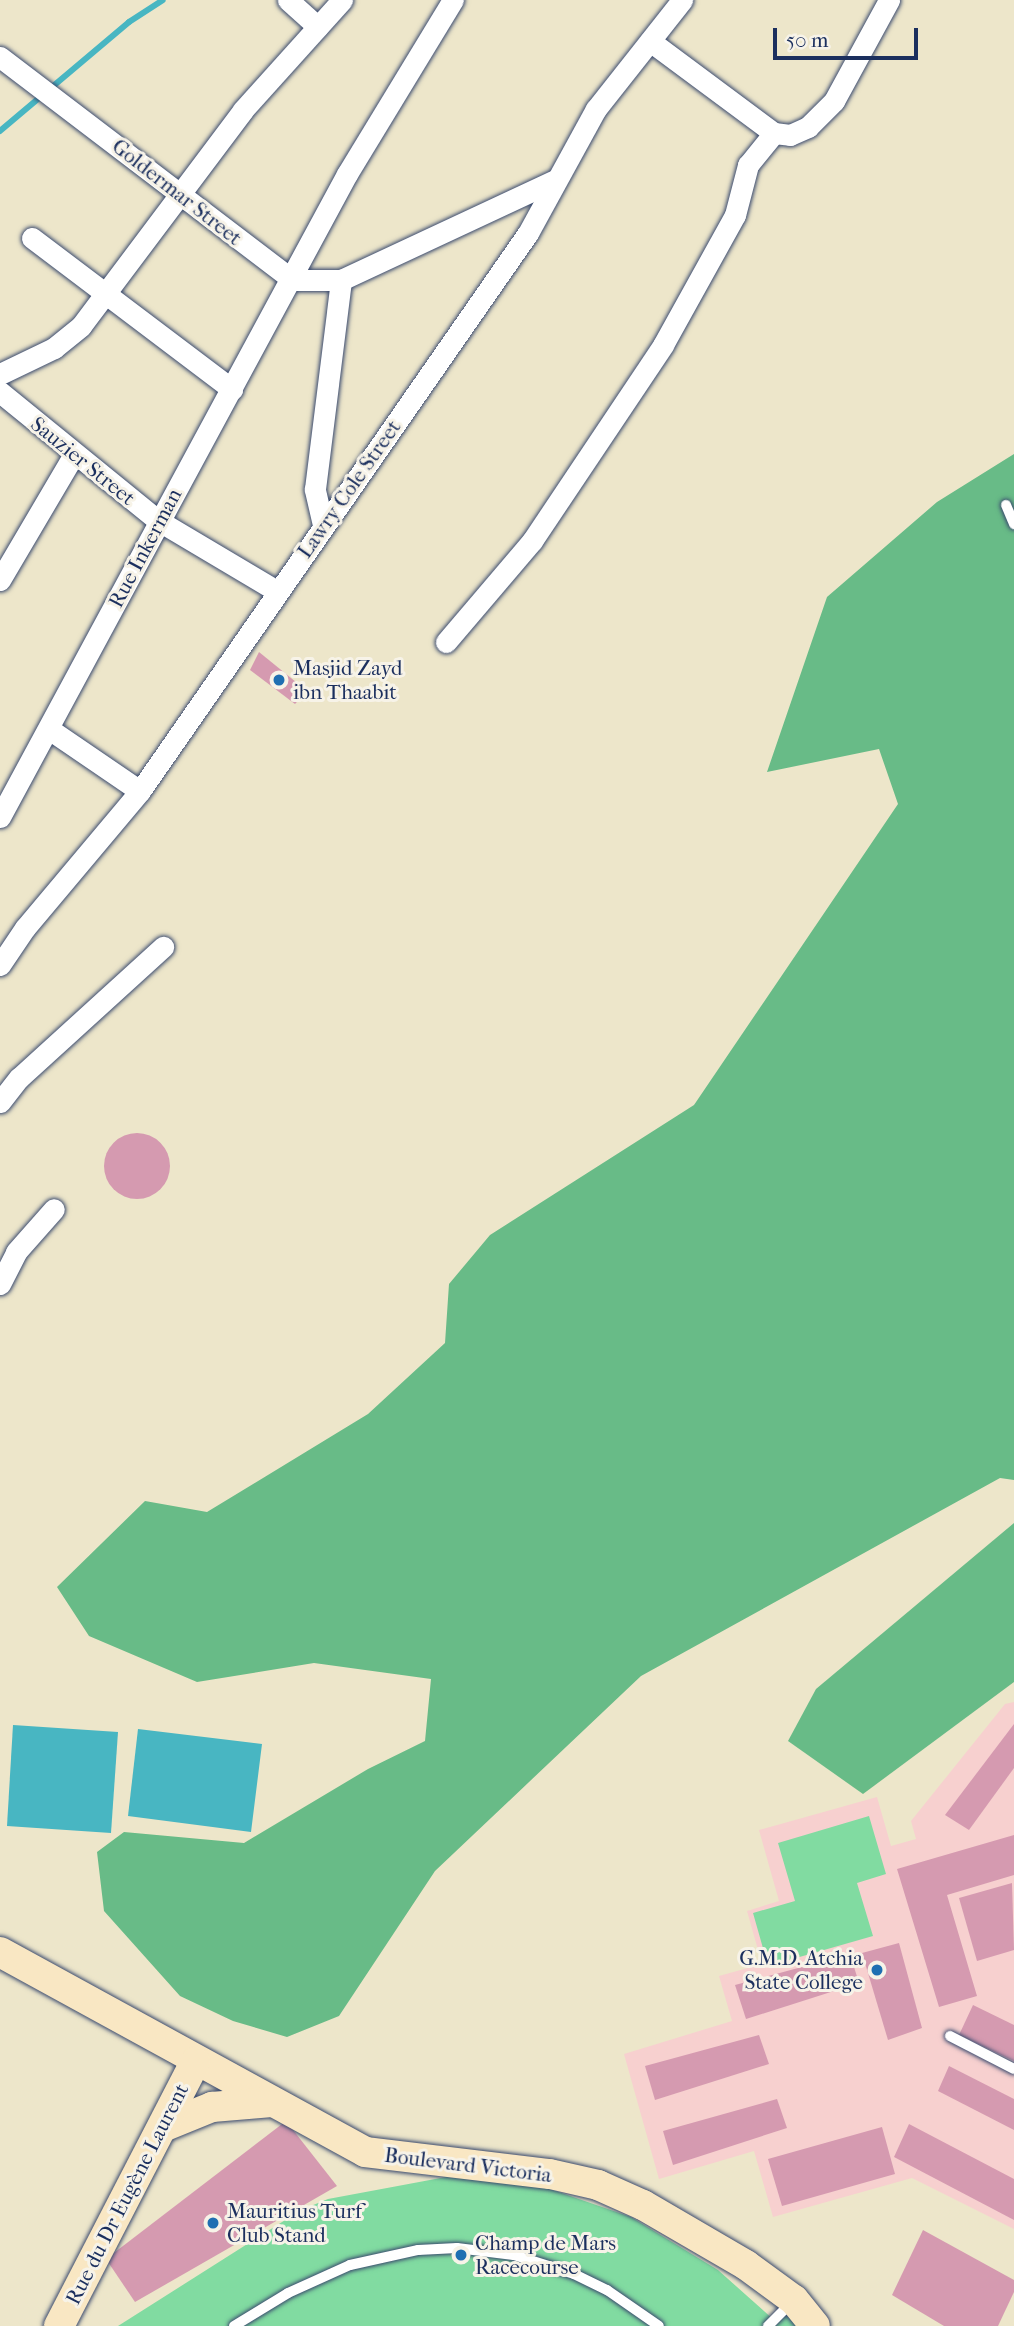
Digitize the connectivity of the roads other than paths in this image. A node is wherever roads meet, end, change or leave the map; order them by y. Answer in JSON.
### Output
{"nodes":[{"id":1,"x":288,"y":0,"type":"edge"},
{"id":2,"x":342,"y":0,"type":"edge"},
{"id":3,"x":453,"y":0,"type":"edge"},
{"id":4,"x":681,"y":0,"type":"edge"},
{"id":5,"x":889,"y":0,"type":"edge"},
{"id":6,"x":318,"y":27,"type":"junction"},
{"id":7,"x":650,"y":41,"type":"junction"},
{"id":8,"x":0,"y":57,"type":"edge"},
{"id":9,"x":774,"y":133,"type":"junction"},
{"id":10,"x":553,"y":181,"type":"junction"},
{"id":11,"x":181,"y":196,"type":"junction"},
{"id":12,"x":32,"y":238,"type":"dead end"},
{"id":13,"x":292,"y":280,"type":"junction"},
{"id":14,"x":341,"y":280,"type":"junction"},
{"id":15,"x":104,"y":296,"type":"junction"},
{"id":16,"x":0,"y":374,"type":"edge"},
{"id":17,"x":232,"y":389,"type":"junction"},
{"id":18,"x":0,"y":393,"type":"edge"},
{"id":19,"x":73,"y":456,"type":"junction"},
{"id":20,"x":1006,"y":505,"type":"dead end"},
{"id":21,"x":159,"y":521,"type":"junction"},
{"id":22,"x":1014,"y":524,"type":"edge"},
{"id":23,"x":323,"y":525,"type":"junction"},
{"id":24,"x":0,"y":579,"type":"edge"},
{"id":25,"x":277,"y":591,"type":"junction"},
{"id":26,"x":446,"y":642,"type":"dead end"},
{"id":27,"x":49,"y":729,"type":"junction"},
{"id":28,"x":140,"y":791,"type":"junction"},
{"id":29,"x":0,"y":817,"type":"edge"},
{"id":30,"x":163,"y":947,"type":"dead end"},
{"id":31,"x":0,"y":965,"type":"edge"},
{"id":32,"x":0,"y":1102,"type":"edge"},
{"id":33,"x":54,"y":1209,"type":"dead end"},
{"id":34,"x":0,"y":1284,"type":"edge"},
{"id":35,"x":3,"y":1961,"type":"edge"},
{"id":36,"x":950,"y":2036,"type":"dead end"},
{"id":37,"x":195,"y":2062,"type":"junction"},
{"id":38,"x":1014,"y":2068,"type":"edge"},
{"id":39,"x":272,"y":2102,"type":"junction"},
{"id":40,"x":165,"y":2126,"type":"junction"},
{"id":41,"x":794,"y":2300,"type":"junction"},
{"id":42,"x":59,"y":2326,"type":"edge"},
{"id":43,"x":234,"y":2326,"type":"edge"},
{"id":44,"x":659,"y":2326,"type":"edge"},
{"id":45,"x":768,"y":2326,"type":"edge"},
{"id":46,"x":816,"y":2326,"type":"edge"}],
"edges":[{"from":1,"to":6,"type":"street"},
{"from":2,"to":6,"type":"street"},
{"from":3,"to":13,"type":"street","name":"Rue Inkerman"},
{"from":4,"to":7,"type":"street","name":"Lawry Cole Street"},
{"from":5,"to":9,"type":"street"},
{"from":6,"to":11,"type":"street"},
{"from":7,"to":9,"type":"street"},
{"from":7,"to":10,"type":"street","name":"Lawry Cole Street"},
{"from":8,"to":11,"type":"street","name":"Goldermar Street"},
{"from":9,"to":26,"type":"street"},
{"from":10,"to":14,"type":"street"},
{"from":10,"to":23,"type":"street","name":"Lawry Cole Street"},
{"from":11,"to":13,"type":"street","name":"Goldermar Street"},
{"from":11,"to":15,"type":"street"},
{"from":12,"to":15,"type":"street"},
{"from":13,"to":14,"type":"street"},
{"from":13,"to":17,"type":"street","name":"Rue Inkerman"},
{"from":14,"to":23,"type":"street"},
{"from":15,"to":16,"type":"street"},
{"from":15,"to":17,"type":"street"},
{"from":17,"to":21,"type":"street","name":"Rue Inkerman"},
{"from":18,"to":19,"type":"street","name":"Sauzier Street"},
{"from":19,"to":21,"type":"street","name":"Sauzier Street"},
{"from":19,"to":24,"type":"street"},
{"from":20,"to":22,"type":"lane"},
{"from":21,"to":25,"type":"street","name":"Sauzier Street"},
{"from":21,"to":27,"type":"street","name":"Rue Inkerman"},
{"from":23,"to":25,"type":"street","name":"Lawry Cole Street"},
{"from":25,"to":28,"type":"street","name":"Lawry Cole Street"},
{"from":27,"to":28,"type":"street"},
{"from":27,"to":29,"type":"street","name":"Rue Inkerman"},
{"from":28,"to":31,"type":"street","name":"Lawry Cole Street"},
{"from":30,"to":32,"type":"street"},
{"from":33,"to":34,"type":"street"},
{"from":35,"to":37,"type":"main road","name":"Boulevard Victoria"},
{"from":36,"to":38,"type":"lane"},
{"from":37,"to":39,"type":"main road","name":"Boulevard Victoria"},
{"from":37,"to":40,"type":"main road","name":"Rue du Dr Eugène Laurent"},
{"from":39,"to":40,"type":"main road"},
{"from":39,"to":41,"type":"main road","name":"Boulevard Victoria"},
{"from":40,"to":42,"type":"main road","name":"Rue du Dr Eugène Laurent"},
{"from":41,"to":45,"type":"lane"},
{"from":41,"to":46,"type":"main road","name":"Boulevard Victoria"},
{"from":43,"to":44,"type":"lane"}]}
